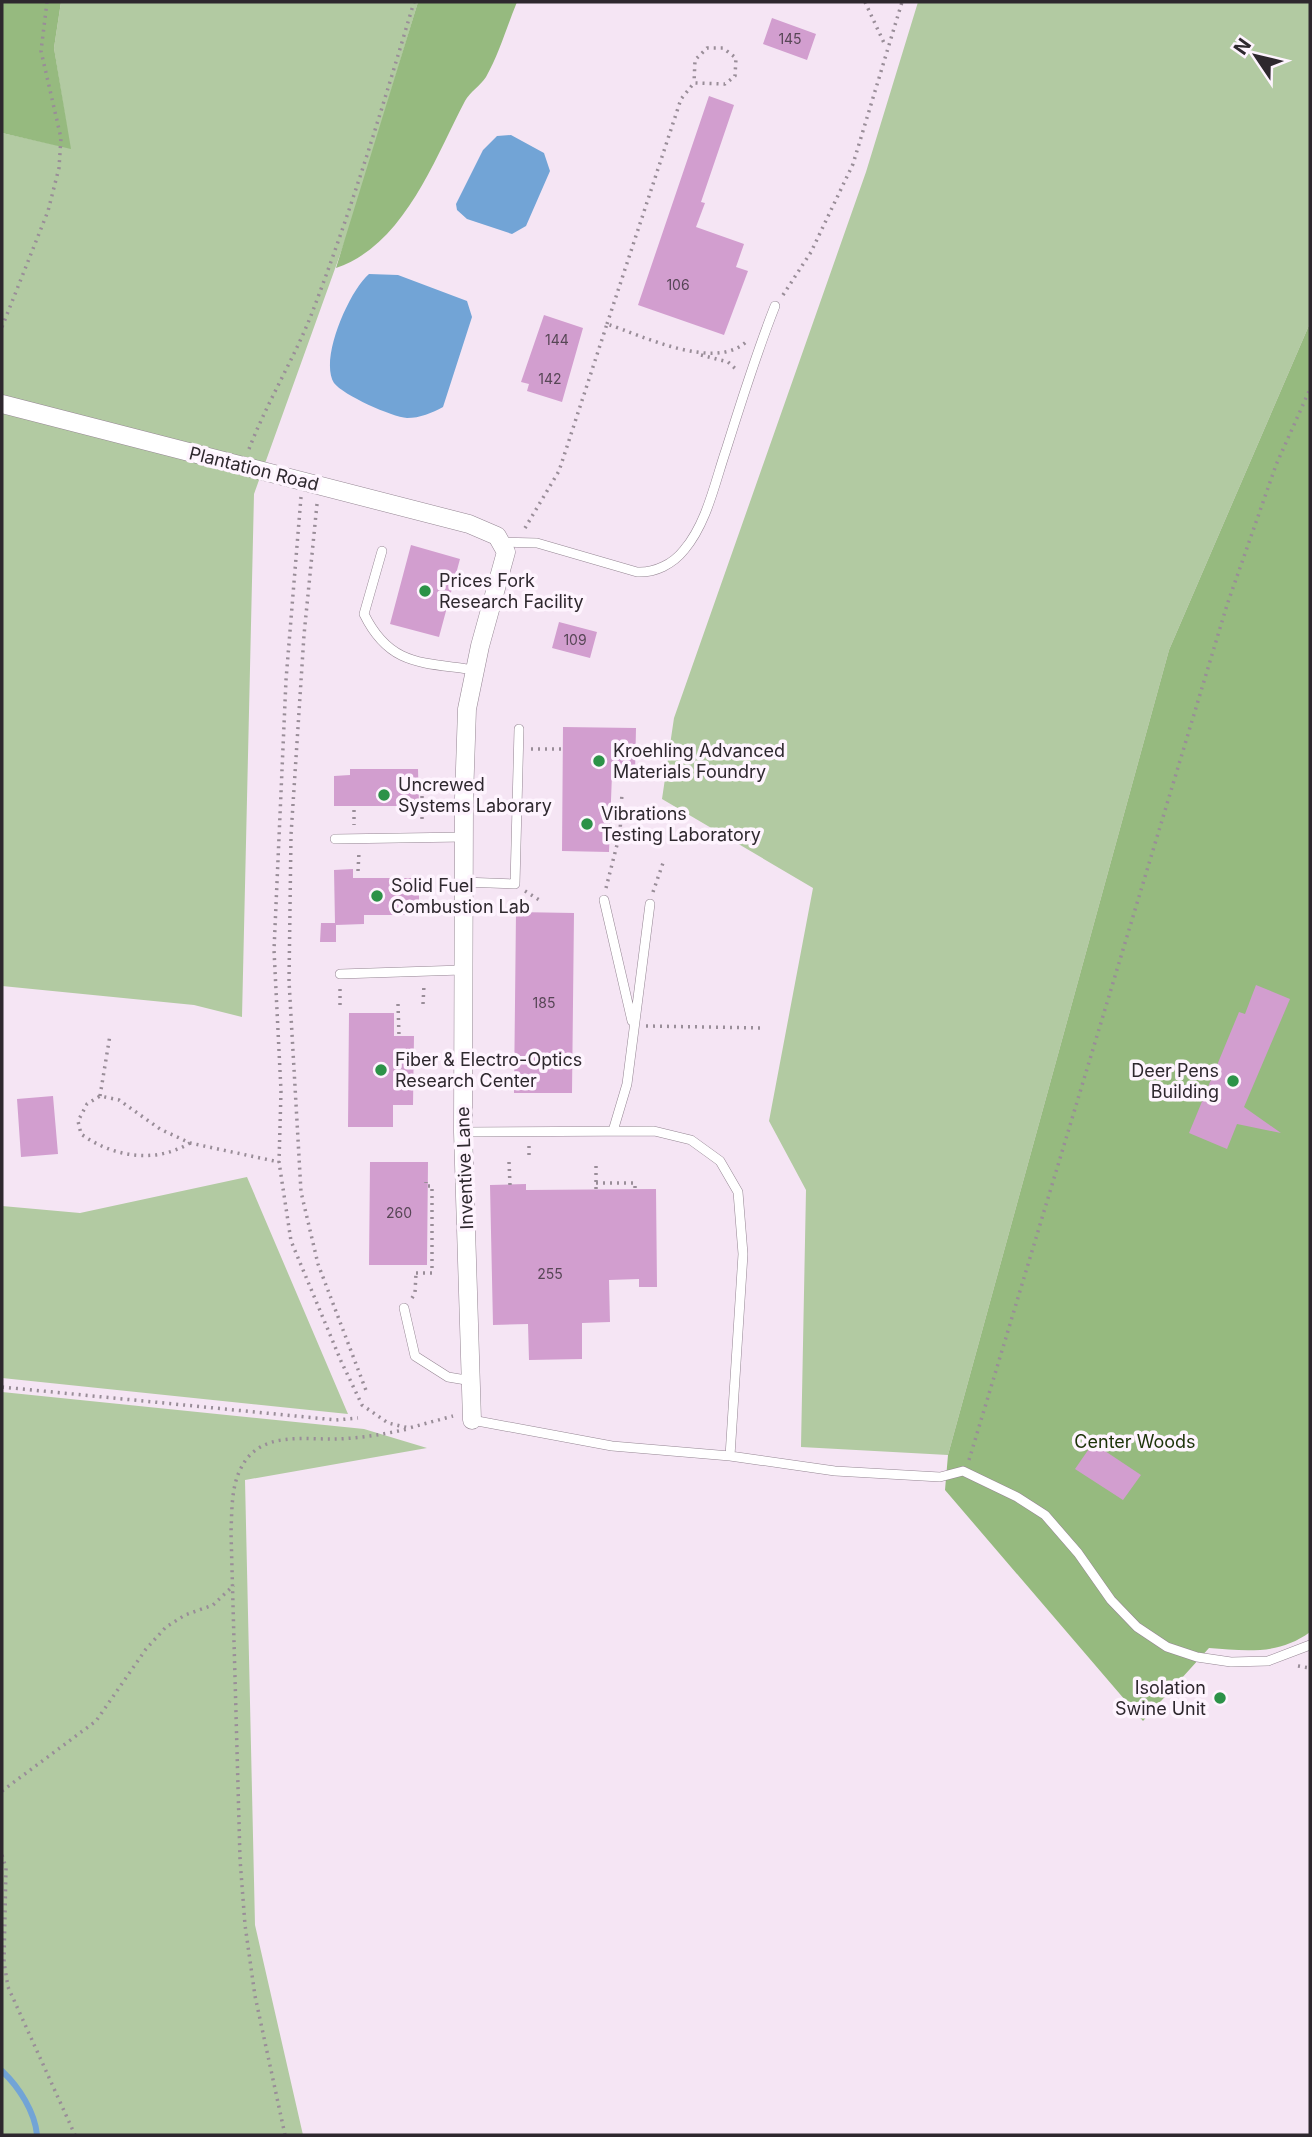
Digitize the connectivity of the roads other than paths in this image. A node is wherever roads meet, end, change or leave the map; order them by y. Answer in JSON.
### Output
{"nodes":[{"id":1,"x":775,"y":306,"type":"road end"},
{"id":2,"x":2,"y":404,"type":"edge"},
{"id":3,"x":502,"y":542,"type":"junction"},
{"id":4,"x":382,"y":551,"type":"dead end"},
{"id":5,"x":475,"y":670,"type":"junction"},
{"id":6,"x":519,"y":729,"type":"dead end"},
{"id":7,"x":464,"y":837,"type":"junction"},
{"id":8,"x":335,"y":839,"type":"dead end"},
{"id":9,"x":463,"y":882,"type":"junction"},
{"id":10,"x":604,"y":900,"type":"road end"},
{"id":11,"x":649,"y":904,"type":"road end"},
{"id":12,"x":462,"y":970,"type":"junction"},
{"id":13,"x":340,"y":974,"type":"dead end"},
{"id":14,"x":634,"y":1026,"type":"junction"},
{"id":15,"x":612,"y":1131,"type":"junction"},
{"id":16,"x":463,"y":1132,"type":"junction"},
{"id":17,"x":404,"y":1308,"type":"dead end"},
{"id":18,"x":472,"y":1381,"type":"junction"},
{"id":19,"x":472,"y":1420,"type":"joint"},
{"id":20,"x":730,"y":1456,"type":"junction"},
{"id":21,"x":1310,"y":1645,"type":"edge"}],
"edges":[{"from":1,"to":3,"type":"lane"},
{"from":2,"to":3,"type":"street","name":"Plantation Road"},
{"from":3,"to":5,"type":"street","name":"Inventive Lane"},
{"from":4,"to":5,"type":"lane"},
{"from":5,"to":7,"type":"street","name":"Inventive Lane"},
{"from":6,"to":9,"type":"lane"},
{"from":7,"to":8,"type":"lane"},
{"from":7,"to":9,"type":"street","name":"Inventive Lane"},
{"from":9,"to":12,"type":"street","name":"Inventive Lane"},
{"from":10,"to":14,"type":"lane"},
{"from":11,"to":14,"type":"lane"},
{"from":12,"to":13,"type":"lane"},
{"from":12,"to":16,"type":"street","name":"Inventive Lane"},
{"from":14,"to":15,"type":"lane"},
{"from":15,"to":16,"type":"lane"},
{"from":15,"to":20,"type":"lane"},
{"from":16,"to":18,"type":"street","name":"Inventive Lane"},
{"from":17,"to":18,"type":"lane"},
{"from":18,"to":19,"type":"street","name":"Inventive Lane"},
{"from":19,"to":20,"type":"lane"},
{"from":20,"to":21,"type":"lane"}]}
